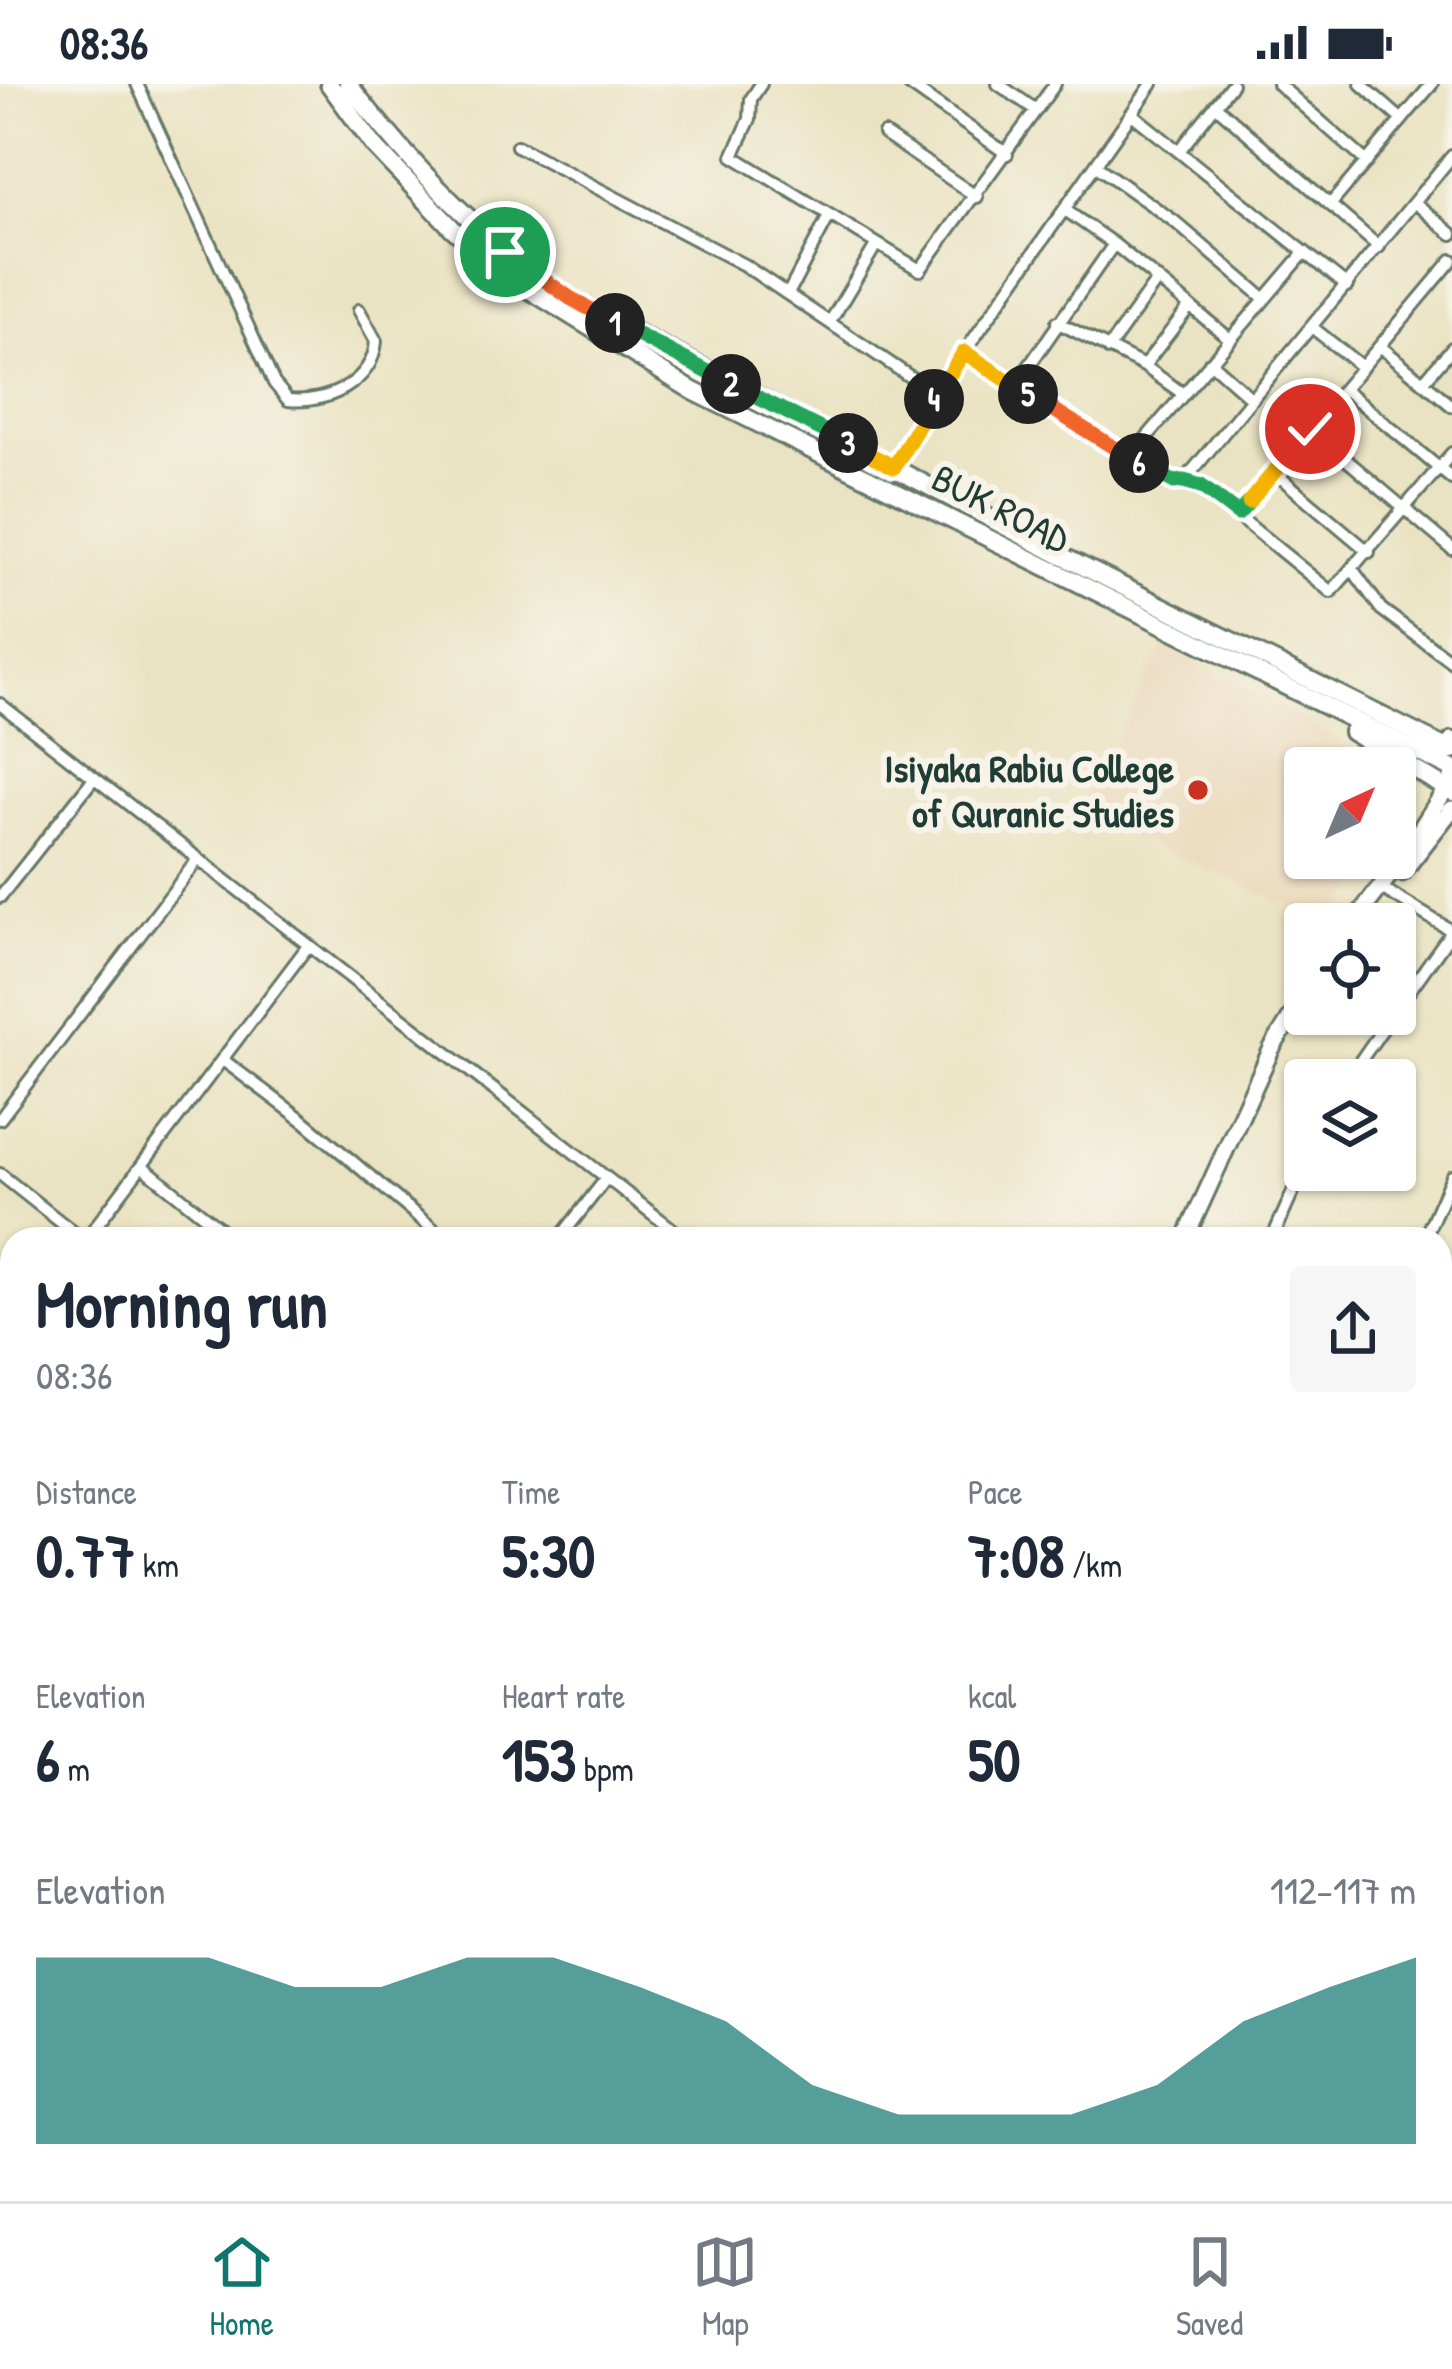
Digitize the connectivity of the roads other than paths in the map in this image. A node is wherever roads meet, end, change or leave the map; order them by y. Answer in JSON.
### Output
{"nodes":[{"id":1,"x":137,"y":84,"type":"edge"},
{"id":2,"x":329,"y":84,"type":"edge"},
{"id":3,"x":348,"y":84,"type":"edge"},
{"id":4,"x":760,"y":84,"type":"edge"},
{"id":5,"x":908,"y":84,"type":"edge"},
{"id":6,"x":998,"y":84,"type":"edge"},
{"id":7,"x":1055,"y":84,"type":"edge"},
{"id":8,"x":1152,"y":84,"type":"edge"},
{"id":9,"x":1232,"y":84,"type":"edge"},
{"id":10,"x":1278,"y":84,"type":"edge"},
{"id":11,"x":1361,"y":84,"type":"edge"},
{"id":12,"x":1432,"y":84,"type":"edge"},
{"id":13,"x":1215,"y":105,"type":"junction"},
{"id":14,"x":1036,"y":110,"type":"junction"},
{"id":15,"x":1132,"y":114,"type":"junction"},
{"id":16,"x":1402,"y":120,"type":"junction"},
{"id":17,"x":884,"y":134,"type":"dead end"},
{"id":18,"x":517,"y":146,"type":"dead end"},
{"id":19,"x":1180,"y":150,"type":"junction"},
{"id":20,"x":1006,"y":154,"type":"junction"},
{"id":21,"x":1452,"y":156,"type":"edge"},
{"id":22,"x":1367,"y":161,"type":"junction"},
{"id":23,"x":1096,"y":166,"type":"junction"},
{"id":24,"x":976,"y":196,"type":"junction"},
{"id":25,"x":1414,"y":202,"type":"junction"},
{"id":26,"x":1330,"y":205,"type":"junction"},
{"id":27,"x":1065,"y":209,"type":"junction"},
{"id":28,"x":829,"y":216,"type":"junction"},
{"id":29,"x":1452,"y":234,"type":"edge"},
{"id":30,"x":876,"y":244,"type":"junction"},
{"id":31,"x":1114,"y":244,"type":"junction"},
{"id":32,"x":1379,"y":247,"type":"junction"},
{"id":33,"x":1305,"y":252,"type":"junction"},
{"id":34,"x":1452,"y":260,"type":"edge"},
{"id":35,"x":1158,"y":279,"type":"junction"},
{"id":36,"x":1347,"y":286,"type":"junction"},
{"id":37,"x":788,"y":294,"type":"junction"},
{"id":38,"x":1265,"y":298,"type":"junction"},
{"id":39,"x":1190,"y":306,"type":"junction"},
{"id":40,"x":359,"y":310,"type":"dead end"},
{"id":41,"x":830,"y":322,"type":"junction"},
{"id":42,"x":1057,"y":322,"type":"junction"},
{"id":43,"x":1313,"y":328,"type":"junction"},
{"id":44,"x":1230,"y":339,"type":"junction"},
{"id":45,"x":1380,"y":346,"type":"junction"},
{"id":46,"x":1452,"y":348,"type":"edge"},
{"id":47,"x":1108,"y":349,"type":"junction"},
{"id":48,"x":964,"y":352,"type":"junction"},
{"id":49,"x":1210,"y":362,"type":"junction"},
{"id":50,"x":1144,"y":366,"type":"junction"},
{"id":51,"x":1362,"y":367,"type":"junction"},
{"id":52,"x":1423,"y":382,"type":"junction"},
{"id":53,"x":1015,"y":386,"type":"junction"},
{"id":54,"x":1344,"y":389,"type":"junction"},
{"id":55,"x":1182,"y":392,"type":"junction"},
{"id":56,"x":937,"y":394,"type":"junction"},
{"id":57,"x":1252,"y":399,"type":"junction"},
{"id":58,"x":1452,"y":406,"type":"edge"},
{"id":59,"x":1310,"y":429,"type":"junction"},
{"id":60,"x":1452,"y":453,"type":"edge"},
{"id":61,"x":1130,"y":457,"type":"junction"},
{"id":62,"x":894,"y":467,"type":"junction"},
{"id":63,"x":1439,"y":468,"type":"junction"},
{"id":64,"x":1274,"y":472,"type":"junction"},
{"id":65,"x":1452,"y":479,"type":"edge"},
{"id":66,"x":1184,"y":481,"type":"junction"},
{"id":67,"x":884,"y":485,"type":"junction"},
{"id":68,"x":1405,"y":509,"type":"junction"},
{"id":69,"x":1238,"y":514,"type":"junction"},
{"id":70,"x":1452,"y":549,"type":"edge"},
{"id":71,"x":1369,"y":552,"type":"junction"},
{"id":72,"x":1353,"y":570,"type":"junction"},
{"id":73,"x":1191,"y":621,"type":"junction"},
{"id":74,"x":1202,"y":644,"type":"junction"},
{"id":75,"x":1452,"y":662,"type":"edge"},
{"id":76,"x":0,"y":704,"type":"edge"},
{"id":77,"x":1452,"y":740,"type":"edge"},
{"id":78,"x":1452,"y":751,"type":"edge"},
{"id":79,"x":1452,"y":769,"type":"edge"},
{"id":80,"x":94,"y":778,"type":"junction"},
{"id":81,"x":1450,"y":786,"type":"edge"},
{"id":82,"x":1452,"y":809,"type":"edge"},
{"id":83,"x":198,"y":860,"type":"junction"},
{"id":84,"x":1384,"y":889,"type":"junction"},
{"id":85,"x":0,"y":897,"type":"edge"},
{"id":86,"x":1371,"y":903,"type":"edge"},
{"id":87,"x":1376,"y":903,"type":"edge"},
{"id":88,"x":1452,"y":931,"type":"edge"},
{"id":89,"x":308,"y":946,"type":"junction"},
{"id":90,"x":1416,"y":981,"type":"edge"},
{"id":91,"x":1284,"y":1029,"type":"edge"},
{"id":92,"x":1291,"y":1035,"type":"edge"},
{"id":93,"x":224,"y":1060,"type":"junction"},
{"id":94,"x":0,"y":1119,"type":"edge"},
{"id":95,"x":142,"y":1166,"type":"junction"},
{"id":96,"x":0,"y":1174,"type":"edge"},
{"id":97,"x":1452,"y":1176,"type":"edge"},
{"id":98,"x":605,"y":1180,"type":"junction"},
{"id":99,"x":1294,"y":1191,"type":"edge"},
{"id":100,"x":68,"y":1227,"type":"edge"},
{"id":101,"x":94,"y":1227,"type":"edge"},
{"id":102,"x":218,"y":1227,"type":"edge"},
{"id":103,"x":431,"y":1227,"type":"edge"},
{"id":104,"x":568,"y":1227,"type":"edge"},
{"id":105,"x":669,"y":1227,"type":"edge"},
{"id":106,"x":1190,"y":1227,"type":"edge"},
{"id":107,"x":1200,"y":1227,"type":"edge"},
{"id":108,"x":1277,"y":1227,"type":"edge"},
{"id":109,"x":1429,"y":1227,"type":"edge"}],
"edges":[{"from":1,"to":40,"type":"street"},
{"from":2,"to":67,"type":"main road","name":"BUK ROAD"},
{"from":3,"to":62,"type":"main road","name":"BUK ROAD"},
{"from":4,"to":28,"type":"street"},
{"from":5,"to":20,"type":"street"},
{"from":6,"to":14,"type":"street"},
{"from":7,"to":14,"type":"street"},
{"from":8,"to":15,"type":"street"},
{"from":9,"to":13,"type":"street"},
{"from":10,"to":22,"type":"street"},
{"from":11,"to":16,"type":"street"},
{"from":12,"to":16,"type":"street"},
{"from":13,"to":19,"type":"street"},
{"from":13,"to":26,"type":"street"},
{"from":14,"to":20,"type":"street"},
{"from":15,"to":19,"type":"street"},
{"from":15,"to":23,"type":"street"},
{"from":16,"to":22,"type":"street"},
{"from":17,"to":24,"type":"street"},
{"from":18,"to":37,"type":"street"},
{"from":19,"to":33,"type":"street"},
{"from":20,"to":24,"type":"street"},
{"from":21,"to":25,"type":"street"},
{"from":22,"to":26,"type":"street"},
{"from":23,"to":27,"type":"street"},
{"from":23,"to":38,"type":"street"},
{"from":24,"to":30,"type":"street"},
{"from":25,"to":29,"type":"street"},
{"from":25,"to":32,"type":"street"},
{"from":26,"to":32,"type":"street"},
{"from":27,"to":31,"type":"street"},
{"from":27,"to":48,"type":"street"},
{"from":28,"to":30,"type":"street"},
{"from":28,"to":37,"type":"street"},
{"from":30,"to":41,"type":"street"},
{"from":31,"to":35,"type":"street"},
{"from":31,"to":42,"type":"street"},
{"from":32,"to":36,"type":"street"},
{"from":33,"to":36,"type":"street"},
{"from":33,"to":38,"type":"street"},
{"from":34,"to":45,"type":"street"},
{"from":35,"to":39,"type":"street"},
{"from":35,"to":47,"type":"street"},
{"from":36,"to":43,"type":"street"},
{"from":37,"to":41,"type":"street"},
{"from":38,"to":44,"type":"street"},
{"from":39,"to":44,"type":"street"},
{"from":39,"to":50,"type":"street"},
{"from":41,"to":56,"type":"street"},
{"from":42,"to":47,"type":"street"},
{"from":42,"to":53,"type":"street"},
{"from":43,"to":51,"type":"street"},
{"from":43,"to":57,"type":"street"},
{"from":44,"to":49,"type":"street"},
{"from":45,"to":51,"type":"street"},
{"from":45,"to":52,"type":"street"},
{"from":46,"to":52,"type":"street"},
{"from":47,"to":50,"type":"street"},
{"from":48,"to":53,"type":"street"},
{"from":48,"to":56,"type":"street"},
{"from":49,"to":55,"type":"street"},
{"from":49,"to":57,"type":"street"},
{"from":50,"to":55,"type":"street"},
{"from":51,"to":54,"type":"street"},
{"from":52,"to":58,"type":"street"},
{"from":53,"to":61,"type":"street"},
{"from":54,"to":59,"type":"street"},
{"from":54,"to":63,"type":"street"},
{"from":55,"to":61,"type":"street"},
{"from":56,"to":62,"type":"street"},
{"from":57,"to":66,"type":"street"},
{"from":59,"to":64,"type":"street"},
{"from":59,"to":68,"type":"street"},
{"from":60,"to":63,"type":"street"},
{"from":61,"to":66,"type":"street"},
{"from":62,"to":67,"type":"street"},
{"from":62,"to":73,"type":"main road","name":"BUK ROAD"},
{"from":63,"to":65,"type":"street"},
{"from":63,"to":68,"type":"street"},
{"from":64,"to":69,"type":"street"},
{"from":64,"to":71,"type":"street"},
{"from":66,"to":69,"type":"street"},
{"from":67,"to":74,"type":"main road","name":"BUK ROAD"},
{"from":68,"to":70,"type":"street"},
{"from":68,"to":71,"type":"street"},
{"from":69,"to":72,"type":"street"},
{"from":71,"to":72,"type":"street"},
{"from":72,"to":75,"type":"street"},
{"from":73,"to":77,"type":"main road"},
{"from":73,"to":78,"type":"main road","name":"BUK ROAD"},
{"from":74,"to":79,"type":"main road","name":"BUK ROAD"},
{"from":74,"to":81,"type":"main road"},
{"from":76,"to":80,"type":"street"},
{"from":80,"to":83,"type":"street"},
{"from":80,"to":85,"type":"street"},
{"from":81,"to":84,"type":"main road"},
{"from":82,"to":84,"type":"main road"},
{"from":83,"to":89,"type":"street"},
{"from":83,"to":94,"type":"street"},
{"from":84,"to":86,"type":"main road"},
{"from":84,"to":87,"type":"main road"},
{"from":84,"to":88,"type":"street"},
{"from":88,"to":90,"type":"street"},
{"from":89,"to":93,"type":"street"},
{"from":89,"to":98,"type":"street"},
{"from":91,"to":106,"type":"main road"},
{"from":92,"to":107,"type":"main road"},
{"from":93,"to":95,"type":"street"},
{"from":93,"to":103,"type":"street"},
{"from":95,"to":101,"type":"street"},
{"from":95,"to":102,"type":"street"},
{"from":96,"to":100,"type":"street"},
{"from":97,"to":109,"type":"street"},
{"from":98,"to":104,"type":"street"},
{"from":98,"to":105,"type":"street"},
{"from":99,"to":108,"type":"street"}]}
